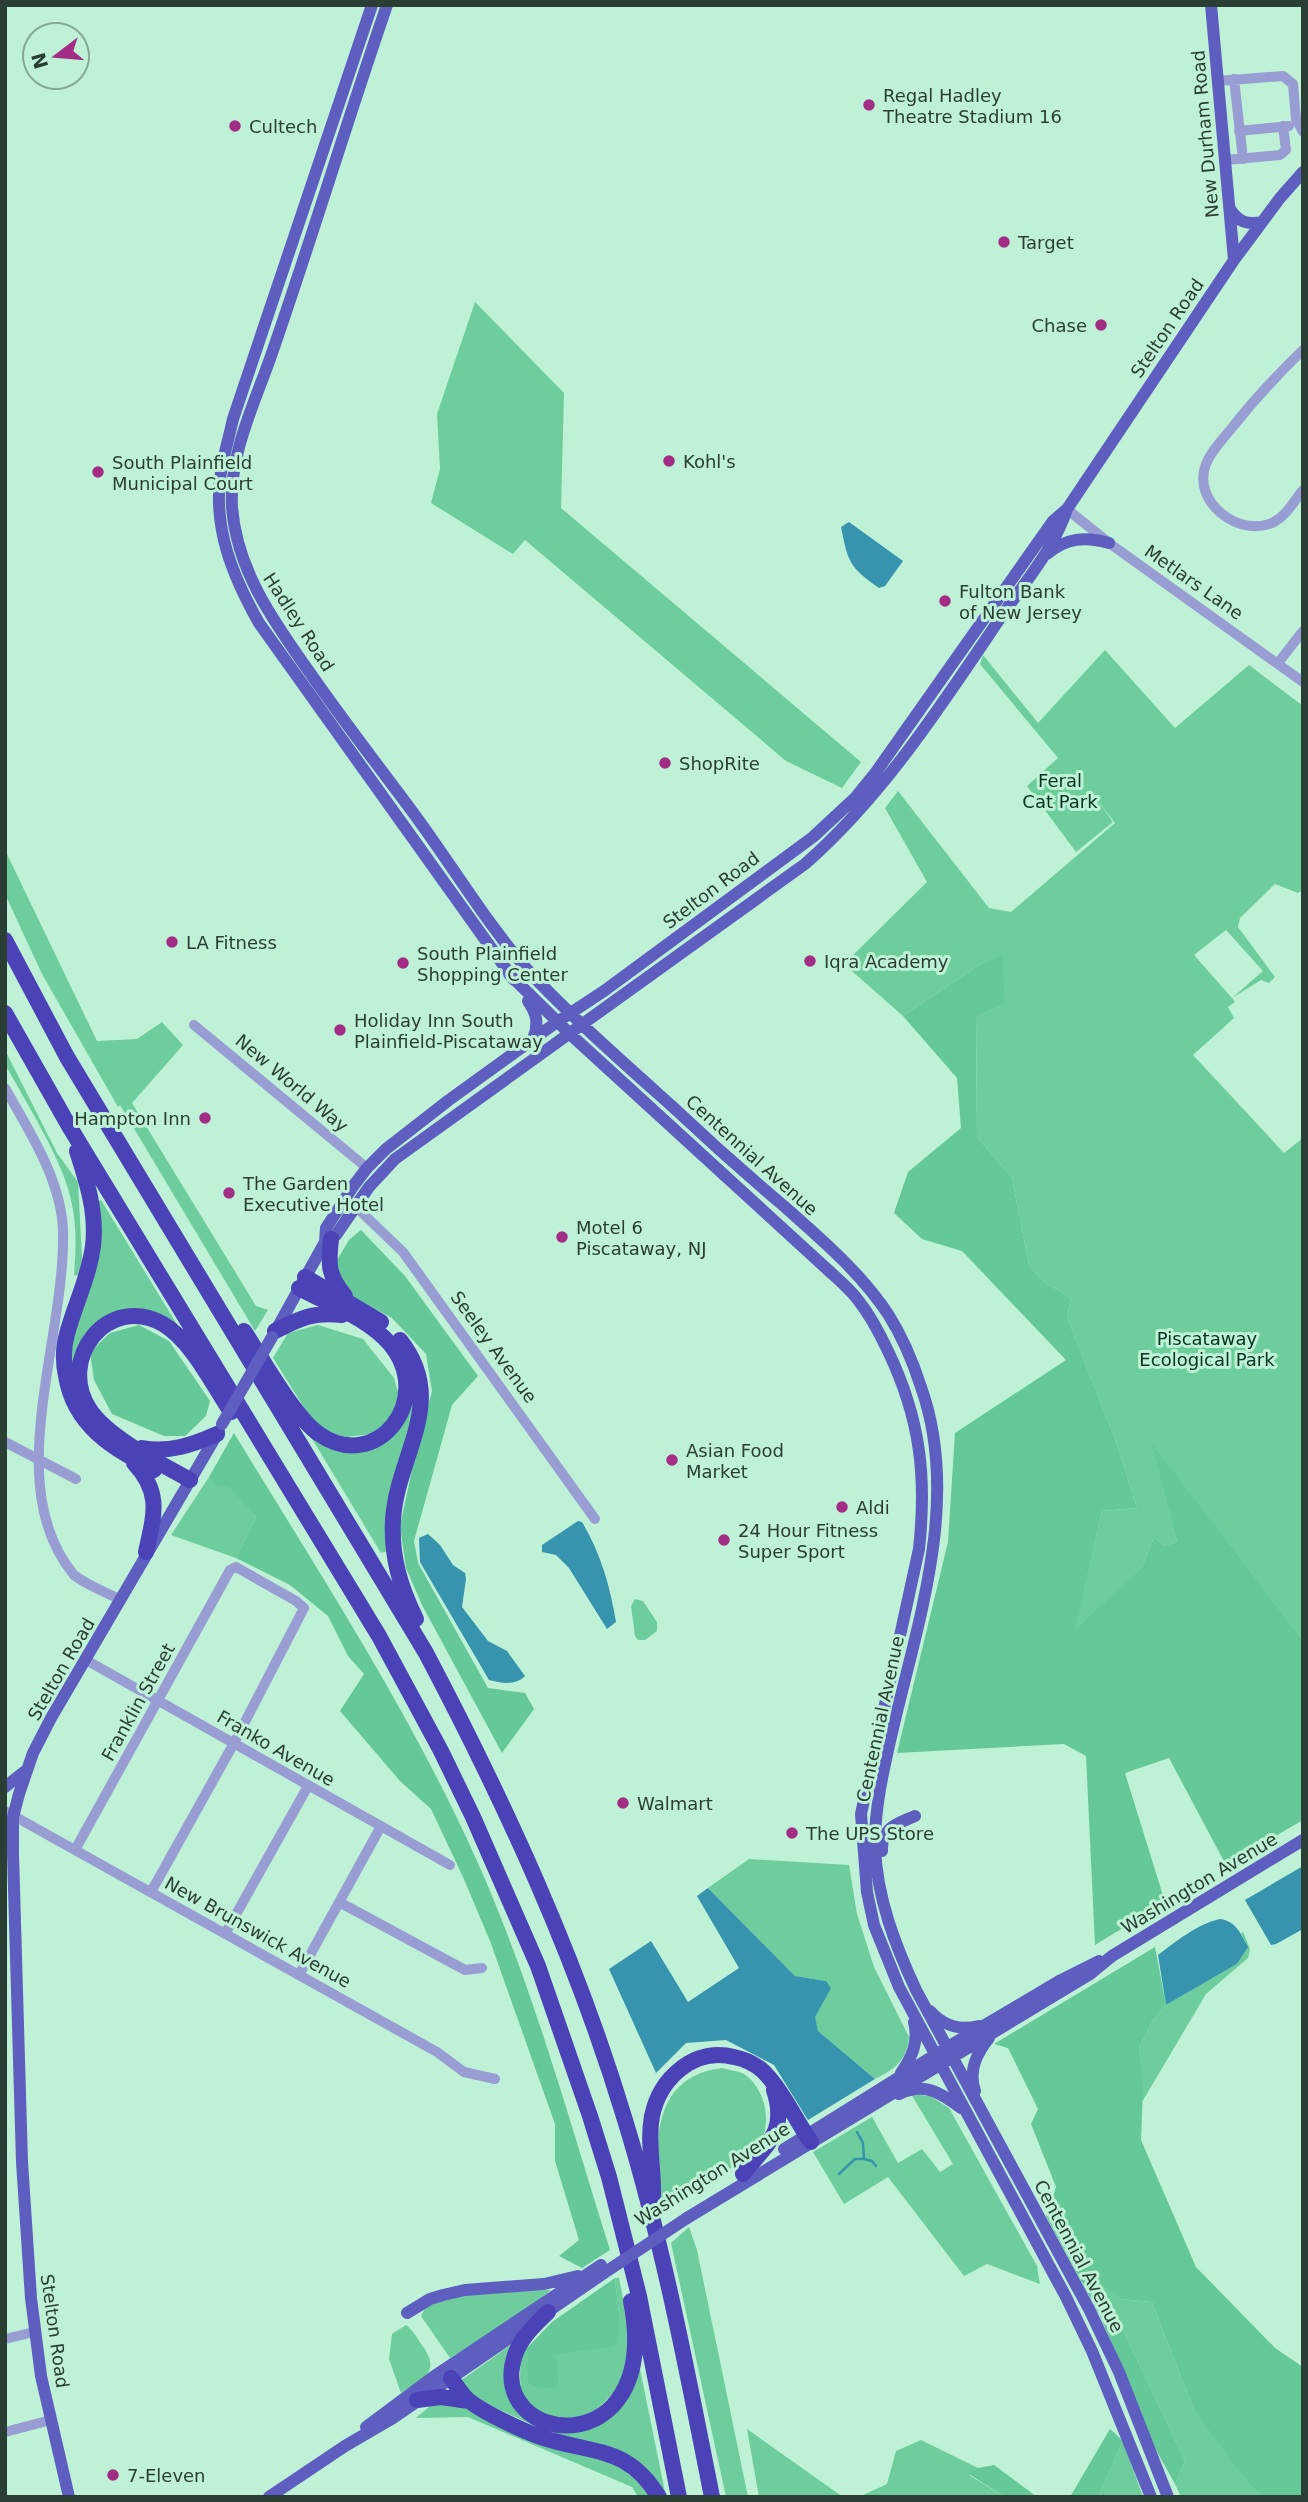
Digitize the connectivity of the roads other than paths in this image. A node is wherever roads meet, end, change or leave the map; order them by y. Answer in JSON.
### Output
{"nodes":[{"id":1,"x":372,"y":5,"type":"edge"},
{"id":2,"x":387,"y":5,"type":"edge"},
{"id":3,"x":1211,"y":5,"type":"edge"},
{"id":4,"x":1234,"y":79,"type":"junction"},
{"id":5,"x":1218,"y":81,"type":"junction"},
{"id":6,"x":1296,"y":119,"type":"junction"},
{"id":7,"x":1283,"y":126,"type":"junction"},
{"id":8,"x":1239,"y":131,"type":"junction"},
{"id":9,"x":1303,"y":132,"type":"edge"},
{"id":10,"x":1243,"y":159,"type":"junction"},
{"id":11,"x":1226,"y":160,"type":"junction"},
{"id":12,"x":1303,"y":172,"type":"edge"},
{"id":13,"x":1230,"y":209,"type":"junction"},
{"id":14,"x":1262,"y":222,"type":"junction"},
{"id":15,"x":1234,"y":260,"type":"junction"},
{"id":16,"x":1303,"y":350,"type":"edge"},
{"id":17,"x":233,"y":419,"type":"junction"},
{"id":18,"x":245,"y":425,"type":"junction"},
{"id":19,"x":1303,"y":490,"type":"edge"},
{"id":20,"x":1067,"y":509,"type":"junction"},
{"id":21,"x":1109,"y":543,"type":"junction"},
{"id":22,"x":1041,"y":559,"type":"junction"},
{"id":23,"x":1303,"y":631,"type":"edge"},
{"id":24,"x":1278,"y":663,"type":"junction"},
{"id":25,"x":1303,"y":682,"type":"edge"},
{"id":26,"x":5,"y":940,"type":"edge"},
{"id":27,"x":509,"y":974,"type":"junction"},
{"id":28,"x":5,"y":1013,"type":"edge"},
{"id":29,"x":570,"y":1013,"type":"junction"},
{"id":30,"x":557,"y":1022,"type":"junction"},
{"id":31,"x":194,"y":1025,"type":"dead end"},
{"id":32,"x":583,"y":1025,"type":"junction"},
{"id":33,"x":570,"y":1034,"type":"junction"},
{"id":34,"x":533,"y":1040,"type":"junction"},
{"id":35,"x":5,"y":1088,"type":"edge"},
{"id":36,"x":69,"y":1126,"type":"junction"},
{"id":37,"x":366,"y":1168,"type":"junction"},
{"id":38,"x":355,"y":1206,"type":"junction"},
{"id":39,"x":328,"y":1240,"type":"junction"},
{"id":40,"x":302,"y":1282,"type":"junction"},
{"id":41,"x":212,"y":1299,"type":"junction"},
{"id":42,"x":349,"y":1301,"type":"junction"},
{"id":43,"x":356,"y":1319,"type":"junction"},
{"id":44,"x":273,"y":1334,"type":"junction"},
{"id":45,"x":36,"y":1370,"type":"dead end"},
{"id":46,"x":220,"y":1429,"type":"junction"},
{"id":47,"x":5,"y":1442,"type":"edge"},
{"id":48,"x":266,"y":1450,"type":"junction"},
{"id":49,"x":131,"y":1451,"type":"junction"},
{"id":50,"x":76,"y":1479,"type":"dead end"},
{"id":51,"x":188,"y":1485,"type":"junction"},
{"id":52,"x":595,"y":1519,"type":"dead end"},
{"id":53,"x":38,"y":1532,"type":"dead end"},
{"id":54,"x":146,"y":1552,"type":"junction"},
{"id":55,"x":121,"y":1600,"type":"junction"},
{"id":56,"x":426,"y":1653,"type":"junction"},
{"id":57,"x":86,"y":1660,"type":"junction"},
{"id":58,"x":159,"y":1700,"type":"junction"},
{"id":59,"x":234,"y":1744,"type":"junction"},
{"id":60,"x":27,"y":1769,"type":"junction"},
{"id":61,"x":308,"y":1786,"type":"junction"},
{"id":62,"x":5,"y":1787,"type":"edge"},
{"id":63,"x":9,"y":1814,"type":"edge"},
{"id":64,"x":915,"y":1816,"type":"dead end"},
{"id":65,"x":380,"y":1828,"type":"junction"},
{"id":66,"x":1303,"y":1840,"type":"edge"},
{"id":67,"x":75,"y":1850,"type":"junction"},
{"id":68,"x":450,"y":1865,"type":"dead end"},
{"id":69,"x":151,"y":1892,"type":"junction"},
{"id":70,"x":881,"y":1895,"type":"junction"},
{"id":71,"x":339,"y":1902,"type":"junction"},
{"id":72,"x":225,"y":1934,"type":"junction"},
{"id":73,"x":482,"y":1968,"type":"dead end"},
{"id":74,"x":299,"y":1975,"type":"junction"},
{"id":75,"x":916,"y":2004,"type":"junction"},
{"id":76,"x":991,"y":2027,"type":"junction"},
{"id":77,"x":943,"y":2056,"type":"junction"},
{"id":78,"x":898,"y":2078,"type":"junction"},
{"id":79,"x":495,"y":2079,"type":"dead end"},
{"id":80,"x":771,"y":2081,"type":"junction"},
{"id":81,"x":863,"y":2111,"type":"junction"},
{"id":82,"x":967,"y":2113,"type":"junction"},
{"id":83,"x":984,"y":2114,"type":"junction"},
{"id":84,"x":808,"y":2139,"type":"junction"},
{"id":85,"x":743,"y":2174,"type":"junction"},
{"id":86,"x":685,"y":2215,"type":"junction"},
{"id":87,"x":653,"y":2216,"type":"junction"},
{"id":88,"x":626,"y":2241,"type":"junction"},
{"id":89,"x":602,"y":2269,"type":"junction"},
{"id":90,"x":589,"y":2274,"type":"junction"},
{"id":91,"x":548,"y":2312,"type":"junction"},
{"id":92,"x":407,"y":2314,"type":"dead end"},
{"id":93,"x":34,"y":2332,"type":"junction"},
{"id":94,"x":5,"y":2339,"type":"edge"},
{"id":95,"x":451,"y":2378,"type":"junction"},
{"id":96,"x":417,"y":2400,"type":"junction"},
{"id":97,"x":469,"y":2401,"type":"junction"},
{"id":98,"x":51,"y":2420,"type":"junction"},
{"id":99,"x":5,"y":2432,"type":"edge"},
{"id":100,"x":345,"y":2446,"type":"junction"},
{"id":101,"x":69,"y":2497,"type":"edge"},
{"id":102,"x":269,"y":2497,"type":"edge"},
{"id":103,"x":659,"y":2497,"type":"edge"},
{"id":104,"x":679,"y":2497,"type":"edge"},
{"id":105,"x":712,"y":2497,"type":"edge"},
{"id":106,"x":1151,"y":2497,"type":"edge"},
{"id":107,"x":1168,"y":2497,"type":"edge"}],
"edges":[{"from":1,"to":17,"type":"main road","name":"Hadley Road"},
{"from":2,"to":18,"type":"main road","name":"Hadley Road"},
{"from":3,"to":5,"type":"main road","name":"New Durham Road"},
{"from":4,"to":5,"type":"street"},
{"from":4,"to":6,"type":"street"},
{"from":4,"to":8,"type":"street"},
{"from":5,"to":11,"type":"main road","name":"New Durham Road"},
{"from":6,"to":7,"type":"street"},
{"from":6,"to":9,"type":"street"},
{"from":7,"to":8,"type":"street"},
{"from":7,"to":10,"type":"street"},
{"from":8,"to":10,"type":"street"},
{"from":10,"to":11,"type":"street"},
{"from":11,"to":13,"type":"main road","name":"New Durham Road"},
{"from":12,"to":14,"type":"main road","name":"Stelton Road"},
{"from":13,"to":14,"type":"main road"},
{"from":13,"to":15,"type":"main road","name":"New Durham Road"},
{"from":14,"to":15,"type":"main road","name":"Stelton Road"},
{"from":15,"to":20,"type":"main road","name":"Stelton Road"},
{"from":16,"to":19,"type":"street"},
{"from":17,"to":18,"type":"main road"},
{"from":17,"to":27,"type":"main road","name":"Hadley Road"},
{"from":18,"to":29,"type":"main road","name":"Hadley Road"},
{"from":20,"to":21,"type":"street","name":"Metlars Lane"},
{"from":20,"to":22,"type":"main road","name":"Stelton Road"},
{"from":20,"to":29,"type":"main road","name":"Stelton Road"},
{"from":21,"to":22,"type":"main road"},
{"from":21,"to":24,"type":"street","name":"Metlars Lane"},
{"from":22,"to":32,"type":"main road","name":"Stelton Road"},
{"from":23,"to":24,"type":"street"},
{"from":24,"to":25,"type":"street","name":"Metlars Lane"},
{"from":26,"to":41,"type":"highway"},
{"from":27,"to":30,"type":"main road","name":"Hadley Road"},
{"from":27,"to":34,"type":"main road","name":"Hadley Road"},
{"from":28,"to":36,"type":"highway"},
{"from":29,"to":30,"type":"main road","name":"Stelton Road"},
{"from":29,"to":32,"type":"main road","name":"Hadley Road"},
{"from":30,"to":33,"type":"main road","name":"Hadley Road"},
{"from":30,"to":34,"type":"main road","name":"Stelton Road"},
{"from":31,"to":37,"type":"street","name":"New World Way"},
{"from":32,"to":33,"type":"main road","name":"Stelton Road"},
{"from":32,"to":70,"type":"main road","name":"Centennial Avenue"},
{"from":33,"to":38,"type":"main road","name":"Stelton Road"},
{"from":33,"to":75,"type":"main road","name":"Centennial Avenue"},
{"from":34,"to":37,"type":"main road","name":"Stelton Road"},
{"from":35,"to":45,"type":"street"},
{"from":36,"to":48,"type":"highway"},
{"from":36,"to":49,"type":"highway"},
{"from":37,"to":39,"type":"main road","name":"Stelton Road"},
{"from":38,"to":39,"type":"main road","name":"Stelton Road"},
{"from":38,"to":52,"type":"street","name":"Seeley Avenue"},
{"from":39,"to":40,"type":"main road","name":"Stelton Road"},
{"from":39,"to":42,"type":"highway"},
{"from":40,"to":42,"type":"highway"},
{"from":40,"to":43,"type":"highway"},
{"from":40,"to":44,"type":"main road","name":"Stelton Road"},
{"from":41,"to":43,"type":"highway"},
{"from":41,"to":56,"type":"highway"},
{"from":42,"to":56,"type":"highway"},
{"from":43,"to":44,"type":"highway"},
{"from":44,"to":46,"type":"main road","name":"Stelton Road","bridge":true},
{"from":46,"to":49,"type":"highway"},
{"from":46,"to":51,"type":"main road","name":"Stelton Road"},
{"from":47,"to":50,"type":"street"},
{"from":48,"to":49,"type":"highway"},
{"from":48,"to":88,"type":"highway"},
{"from":49,"to":51,"type":"highway"},
{"from":49,"to":54,"type":"highway"},
{"from":51,"to":54,"type":"main road","name":"Stelton Road"},
{"from":53,"to":55,"type":"street"},
{"from":54,"to":55,"type":"main road","name":"Stelton Road"},
{"from":55,"to":57,"type":"main road","name":"Stelton Road"},
{"from":56,"to":87,"type":"highway"},
{"from":57,"to":58,"type":"street","name":"Franko Avenue"},
{"from":57,"to":60,"type":"main road","name":"Stelton Road"},
{"from":58,"to":59,"type":"street","name":"Franko Avenue"},
{"from":58,"to":59,"type":"street","name":"Franklin Street"},
{"from":58,"to":67,"type":"street","name":"Franklin Street"},
{"from":59,"to":61,"type":"street","name":"Franko Avenue"},
{"from":59,"to":69,"type":"street"},
{"from":60,"to":62,"type":"main road"},
{"from":60,"to":63,"type":"main road","name":"Stelton Road"},
{"from":61,"to":65,"type":"street","name":"Franko Avenue"},
{"from":61,"to":72,"type":"street"},
{"from":63,"to":67,"type":"street","name":"New Brunswick Avenue"},
{"from":63,"to":93,"type":"main road","name":"Stelton Road"},
{"from":64,"to":70,"type":"main road"},
{"from":65,"to":68,"type":"street","name":"Franko Avenue"},
{"from":65,"to":71,"type":"street"},
{"from":66,"to":76,"type":"main road","name":"Washington Avenue"},
{"from":67,"to":69,"type":"street","name":"New Brunswick Avenue"},
{"from":69,"to":72,"type":"street","name":"New Brunswick Avenue"},
{"from":70,"to":75,"type":"main road","name":"Centennial Avenue"},
{"from":71,"to":73,"type":"street"},
{"from":71,"to":74,"type":"street"},
{"from":72,"to":74,"type":"street","name":"New Brunswick Avenue"},
{"from":74,"to":79,"type":"street","name":"New Brunswick Avenue"},
{"from":75,"to":76,"type":"main road"},
{"from":75,"to":77,"type":"main road","name":"Centennial Avenue"},
{"from":75,"to":78,"type":"main road"},
{"from":76,"to":77,"type":"main road","name":"Washington Avenue"},
{"from":76,"to":83,"type":"main road"},
{"from":77,"to":78,"type":"main road","name":"Washington Avenue"},
{"from":77,"to":81,"type":"main road","name":"Washington Avenue"},
{"from":77,"to":82,"type":"main road","name":"Centennial Avenue"},
{"from":77,"to":83,"type":"main road","name":"Centennial Avenue"},
{"from":78,"to":84,"type":"main road","name":"Washington Avenue"},
{"from":80,"to":84,"type":"highway"},
{"from":80,"to":85,"type":"highway"},
{"from":80,"to":87,"type":"highway"},
{"from":81,"to":82,"type":"main road"},
{"from":81,"to":84,"type":"main road","name":"Washington Avenue"},
{"from":82,"to":106,"type":"main road","name":"Centennial Avenue"},
{"from":83,"to":107,"type":"main road","name":"Centennial Avenue"},
{"from":84,"to":85,"type":"main road","name":"Washington Avenue"},
{"from":84,"to":86,"type":"main road","name":"Washington Avenue"},
{"from":85,"to":86,"type":"main road","name":"Washington Avenue"},
{"from":86,"to":89,"type":"main road","name":"Washington Avenue"},
{"from":87,"to":105,"type":"highway"},
{"from":88,"to":91,"type":"highway"},
{"from":88,"to":104,"type":"highway"},
{"from":89,"to":90,"type":"main road","name":"Washington Avenue"},
{"from":89,"to":91,"type":"main road","name":"Washington Avenue"},
{"from":90,"to":92,"type":"main road"},
{"from":90,"to":100,"type":"main road","name":"Washington Avenue"},
{"from":91,"to":95,"type":"main road","name":"Washington Avenue"},
{"from":93,"to":94,"type":"street"},
{"from":93,"to":98,"type":"main road","name":"Stelton Road"},
{"from":95,"to":96,"type":"main road","name":"Washington Avenue"},
{"from":95,"to":97,"type":"highway"},
{"from":96,"to":97,"type":"highway"},
{"from":96,"to":100,"type":"main road","name":"Washington Avenue"},
{"from":97,"to":103,"type":"highway"},
{"from":98,"to":99,"type":"street"},
{"from":98,"to":101,"type":"main road","name":"Stelton Road"},
{"from":100,"to":102,"type":"main road","name":"Washington Avenue"}]}
